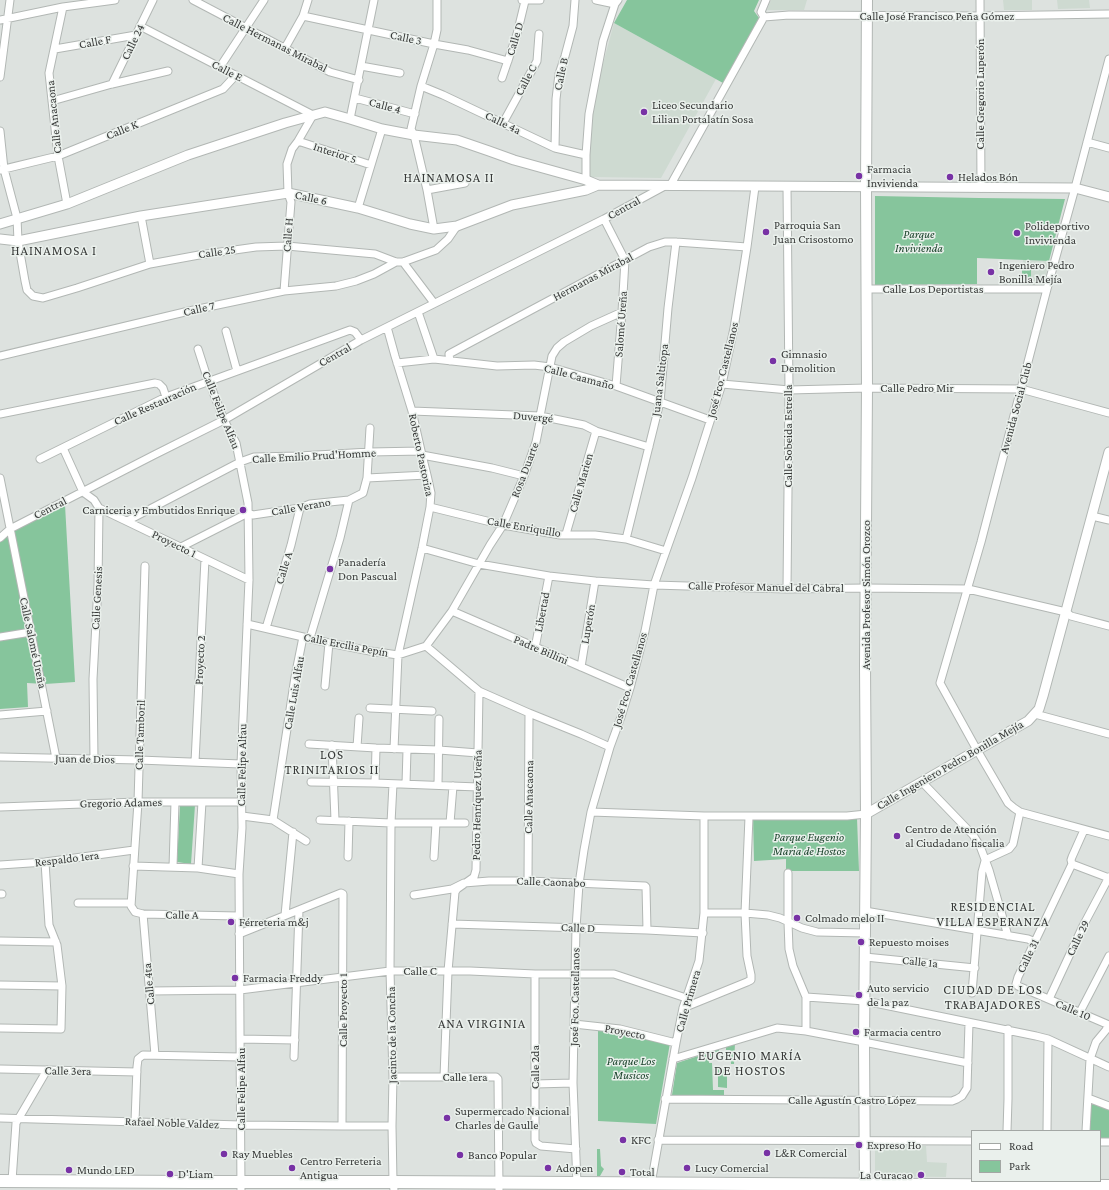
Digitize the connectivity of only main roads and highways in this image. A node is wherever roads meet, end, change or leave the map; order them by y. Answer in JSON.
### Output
{"nodes":[{"id":1,"x":867,"y":0,"type":"edge"},
{"id":2,"x":0,"y":1180,"type":"edge"},
{"id":3,"x":193,"y":1186,"type":"edge"},
{"id":4,"x":241,"y":1186,"type":"edge"},
{"id":5,"x":393,"y":1186,"type":"edge"},
{"id":6,"x":1109,"y":1186,"type":"edge"},
{"id":7,"x":499,"y":1187,"type":"edge"},
{"id":8,"x":678,"y":1187,"type":"edge"},
{"id":9,"x":865,"y":1188,"type":"edge"},
{"id":10,"x":1079,"y":1188,"type":"edge"}],
"edges":[{"from":1,"to":9,"type":"main road","name":"Avenida Profesor Simón Orozco"},
{"from":2,"to":3,"type":"main road"},
{"from":3,"to":4,"type":"main road"},
{"from":4,"to":5,"type":"main road"},
{"from":5,"to":7,"type":"main road"},
{"from":6,"to":10,"type":"main road"},
{"from":7,"to":8,"type":"main road"},
{"from":8,"to":9,"type":"main road"},
{"from":9,"to":10,"type":"main road"}]}
